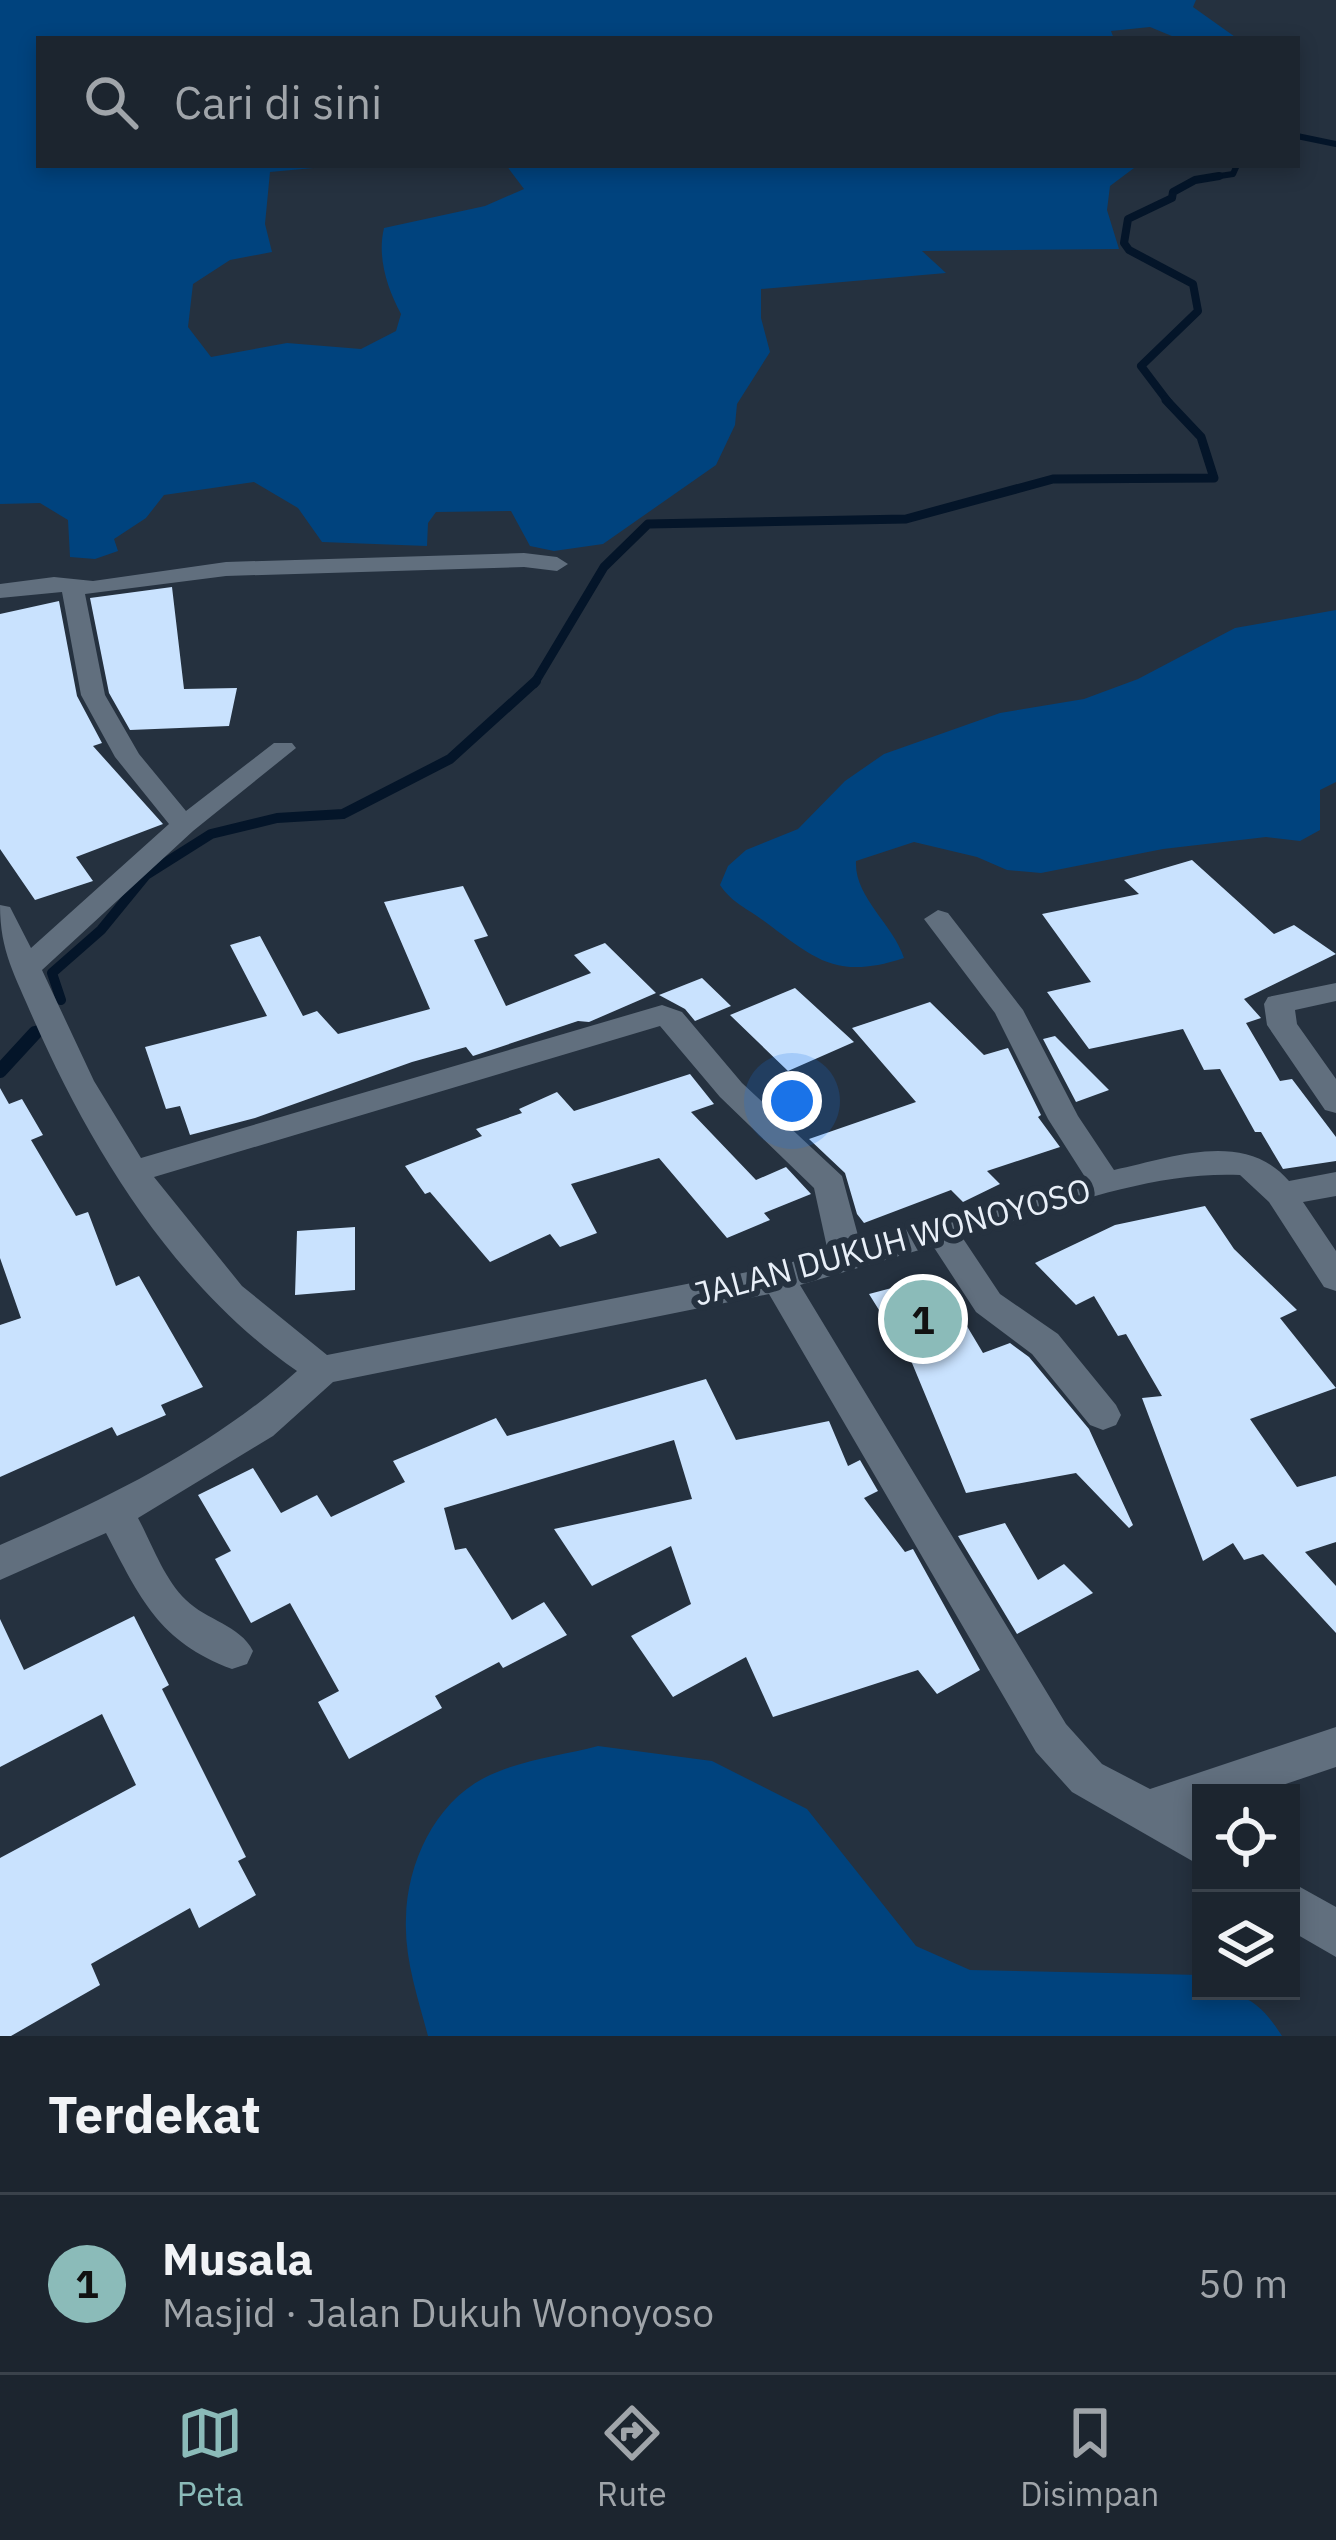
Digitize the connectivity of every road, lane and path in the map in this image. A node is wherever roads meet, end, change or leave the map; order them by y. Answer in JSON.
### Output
{"nodes":[{"id":1,"x":557,"y":564,"type":"dead end"},
{"id":2,"x":72,"y":586,"type":"junction"},
{"id":3,"x":0,"y":591,"type":"edge"},
{"id":4,"x":283,"y":748,"type":"dead end"},
{"id":5,"x":184,"y":825,"type":"junction"},
{"id":6,"x":0,"y":913,"type":"edge"},
{"id":7,"x":938,"y":919,"type":"dead end"},
{"id":8,"x":28,"y":967,"type":"junction"},
{"id":9,"x":1336,"y":992,"type":"edge"},
{"id":10,"x":1336,"y":1102,"type":"edge"},
{"id":11,"x":135,"y":1171,"type":"junction"},
{"id":12,"x":1106,"y":1183,"type":"junction"},
{"id":13,"x":1336,"y":1184,"type":"edge"},
{"id":14,"x":1281,"y":1193,"type":"junction"},
{"id":15,"x":939,"y":1229,"type":"junction"},
{"id":16,"x":846,"y":1257,"type":"junction"},
{"id":17,"x":1336,"y":1278,"type":"edge"},
{"id":18,"x":778,"y":1279,"type":"junction"},
{"id":19,"x":322,"y":1370,"type":"junction"},
{"id":20,"x":1103,"y":1415,"type":"dead end"},
{"id":21,"x":115,"y":1512,"type":"junction"},
{"id":22,"x":0,"y":1563,"type":"edge"},
{"id":23,"x":232,"y":1651,"type":"dead end"},
{"id":24,"x":1336,"y":1747,"type":"edge"},
{"id":25,"x":1148,"y":1810,"type":"junction"},
{"id":26,"x":1192,"y":1839,"type":"edge"},
{"id":27,"x":1300,"y":1910,"type":"edge"},
{"id":28,"x":1336,"y":1934,"type":"edge"}],
"edges":[{"from":1,"to":2,"type":"street"},
{"from":2,"to":3,"type":"street"},
{"from":2,"to":5,"type":"street"},
{"from":4,"to":5,"type":"street"},
{"from":5,"to":8,"type":"street"},
{"from":6,"to":8,"type":"street"},
{"from":7,"to":12,"type":"street"},
{"from":8,"to":11,"type":"street"},
{"from":9,"to":10,"type":"street"},
{"from":11,"to":16,"type":"street"},
{"from":11,"to":19,"type":"street"},
{"from":12,"to":14,"type":"street","name":"JALAN DUKUH WONOYOSO"},
{"from":12,"to":15,"type":"street","name":"JALAN DUKUH WONOYOSO"},
{"from":13,"to":14,"type":"street"},
{"from":14,"to":17,"type":"street","name":"JALAN DUKUH WONOYOSO"},
{"from":15,"to":16,"type":"street","name":"JALAN DUKUH WONOYOSO"},
{"from":15,"to":20,"type":"street"},
{"from":16,"to":18,"type":"street","name":"JALAN DUKUH WONOYOSO"},
{"from":18,"to":19,"type":"street","name":"JALAN DUKUH WONOYOSO"},
{"from":18,"to":25,"type":"street"},
{"from":19,"to":21,"type":"street"},
{"from":21,"to":22,"type":"street"},
{"from":21,"to":23,"type":"street"},
{"from":24,"to":25,"type":"street"},
{"from":25,"to":26,"type":"street"},
{"from":27,"to":28,"type":"street"}]}
